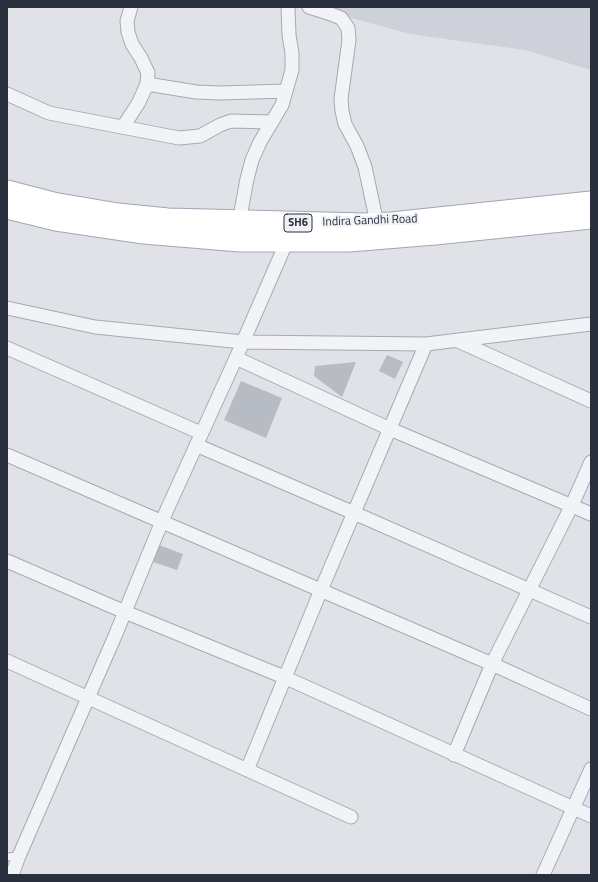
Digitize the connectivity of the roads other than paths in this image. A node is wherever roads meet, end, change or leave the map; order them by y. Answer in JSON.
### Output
{"nodes":[{"id":1,"x":131,"y":7,"type":"edge"},
{"id":2,"x":288,"y":7,"type":"edge"},
{"id":3,"x":309,"y":7,"type":"edge"},
{"id":4,"x":147,"y":84,"type":"junction"},
{"id":5,"x":286,"y":91,"type":"junction"},
{"id":6,"x":7,"y":94,"type":"edge"},
{"id":7,"x":271,"y":122,"type":"junction"},
{"id":8,"x":123,"y":127,"type":"junction"},
{"id":9,"x":7,"y":191,"type":"edge"},
{"id":10,"x":591,"y":202,"type":"edge"},
{"id":11,"x":7,"y":208,"type":"edge"},
{"id":12,"x":591,"y":218,"type":"edge"},
{"id":13,"x":239,"y":222,"type":"junction"},
{"id":14,"x":377,"y":223,"type":"junction"},
{"id":15,"x":287,"y":241,"type":"junction"},
{"id":16,"x":7,"y":308,"type":"edge"},
{"id":17,"x":591,"y":324,"type":"edge"},
{"id":18,"x":458,"y":341,"type":"junction"},
{"id":19,"x":243,"y":342,"type":"junction"},
{"id":20,"x":426,"y":344,"type":"junction"},
{"id":21,"x":7,"y":348,"type":"edge"},
{"id":22,"x":236,"y":358,"type":"junction"},
{"id":23,"x":591,"y":401,"type":"edge"},
{"id":24,"x":390,"y":429,"type":"junction"},
{"id":25,"x":198,"y":439,"type":"junction"},
{"id":26,"x":7,"y":455,"type":"edge"},
{"id":27,"x":591,"y":462,"type":"edge"},
{"id":28,"x":572,"y":506,"type":"junction"},
{"id":29,"x":354,"y":513,"type":"junction"},
{"id":30,"x":591,"y":514,"type":"edge"},
{"id":31,"x":162,"y":522,"type":"junction"},
{"id":32,"x":7,"y":560,"type":"edge"},
{"id":33,"x":321,"y":590,"type":"junction"},
{"id":34,"x":529,"y":590,"type":"junction"},
{"id":35,"x":125,"y":612,"type":"junction"},
{"id":36,"x":591,"y":617,"type":"edge"},
{"id":37,"x":7,"y":661,"type":"edge"},
{"id":38,"x":492,"y":664,"type":"junction"},
{"id":39,"x":284,"y":678,"type":"junction"},
{"id":40,"x":88,"y":698,"type":"junction"},
{"id":41,"x":591,"y":709,"type":"edge"},
{"id":42,"x":454,"y":755,"type":"junction"},
{"id":43,"x":591,"y":769,"type":"edge"},
{"id":44,"x":247,"y":770,"type":"junction"},
{"id":45,"x":573,"y":809,"type":"junction"},
{"id":46,"x":591,"y":816,"type":"edge"},
{"id":47,"x":351,"y":817,"type":"dead end"},
{"id":48,"x":13,"y":857,"type":"edge"},
{"id":49,"x":12,"y":875,"type":"edge"},
{"id":50,"x":543,"y":875,"type":"edge"}],
"edges":[{"from":1,"to":4,"type":"street"},
{"from":2,"to":5,"type":"street"},
{"from":3,"to":14,"type":"street"},
{"from":4,"to":5,"type":"street"},
{"from":4,"to":8,"type":"street"},
{"from":5,"to":7,"type":"street"},
{"from":6,"to":8,"type":"street"},
{"from":7,"to":8,"type":"street"},
{"from":7,"to":13,"type":"street"},
{"from":9,"to":13,"type":"main road","name":"Indira Gandhi Road","number":"SH6"},
{"from":10,"to":14,"type":"main road","name":"Indira Gandhi Road","number":"SH6"},
{"from":11,"to":15,"type":"main road","name":"Indira Gandhi Road","number":"SH6"},
{"from":12,"to":15,"type":"main road","name":"Indira Gandhi Road","number":"SH6"},
{"from":13,"to":14,"type":"main road","name":"Indira Gandhi Road","number":"SH6"},
{"from":15,"to":19,"type":"street"},
{"from":16,"to":19,"type":"street"},
{"from":17,"to":18,"type":"street"},
{"from":18,"to":20,"type":"street"},
{"from":18,"to":23,"type":"street"},
{"from":19,"to":20,"type":"street"},
{"from":19,"to":22,"type":"street"},
{"from":20,"to":24,"type":"street"},
{"from":21,"to":25,"type":"street"},
{"from":22,"to":24,"type":"street"},
{"from":22,"to":25,"type":"street"},
{"from":24,"to":28,"type":"street"},
{"from":24,"to":29,"type":"street"},
{"from":25,"to":29,"type":"street"},
{"from":25,"to":31,"type":"street"},
{"from":26,"to":31,"type":"street"},
{"from":27,"to":28,"type":"street"},
{"from":28,"to":30,"type":"street"},
{"from":28,"to":34,"type":"street"},
{"from":29,"to":33,"type":"street"},
{"from":29,"to":34,"type":"street"},
{"from":31,"to":33,"type":"street"},
{"from":31,"to":35,"type":"street"},
{"from":32,"to":35,"type":"street"},
{"from":33,"to":38,"type":"street"},
{"from":33,"to":39,"type":"street"},
{"from":34,"to":36,"type":"street"},
{"from":34,"to":38,"type":"street"},
{"from":35,"to":39,"type":"street"},
{"from":35,"to":40,"type":"street"},
{"from":37,"to":40,"type":"street"},
{"from":38,"to":41,"type":"street"},
{"from":38,"to":42,"type":"street"},
{"from":39,"to":42,"type":"street"},
{"from":39,"to":44,"type":"street"},
{"from":40,"to":44,"type":"street"},
{"from":40,"to":48,"type":"street"},
{"from":42,"to":45,"type":"street"},
{"from":43,"to":45,"type":"street"},
{"from":44,"to":47,"type":"street"},
{"from":45,"to":46,"type":"street"},
{"from":45,"to":50,"type":"street"},
{"from":48,"to":49,"type":"street"}]}
